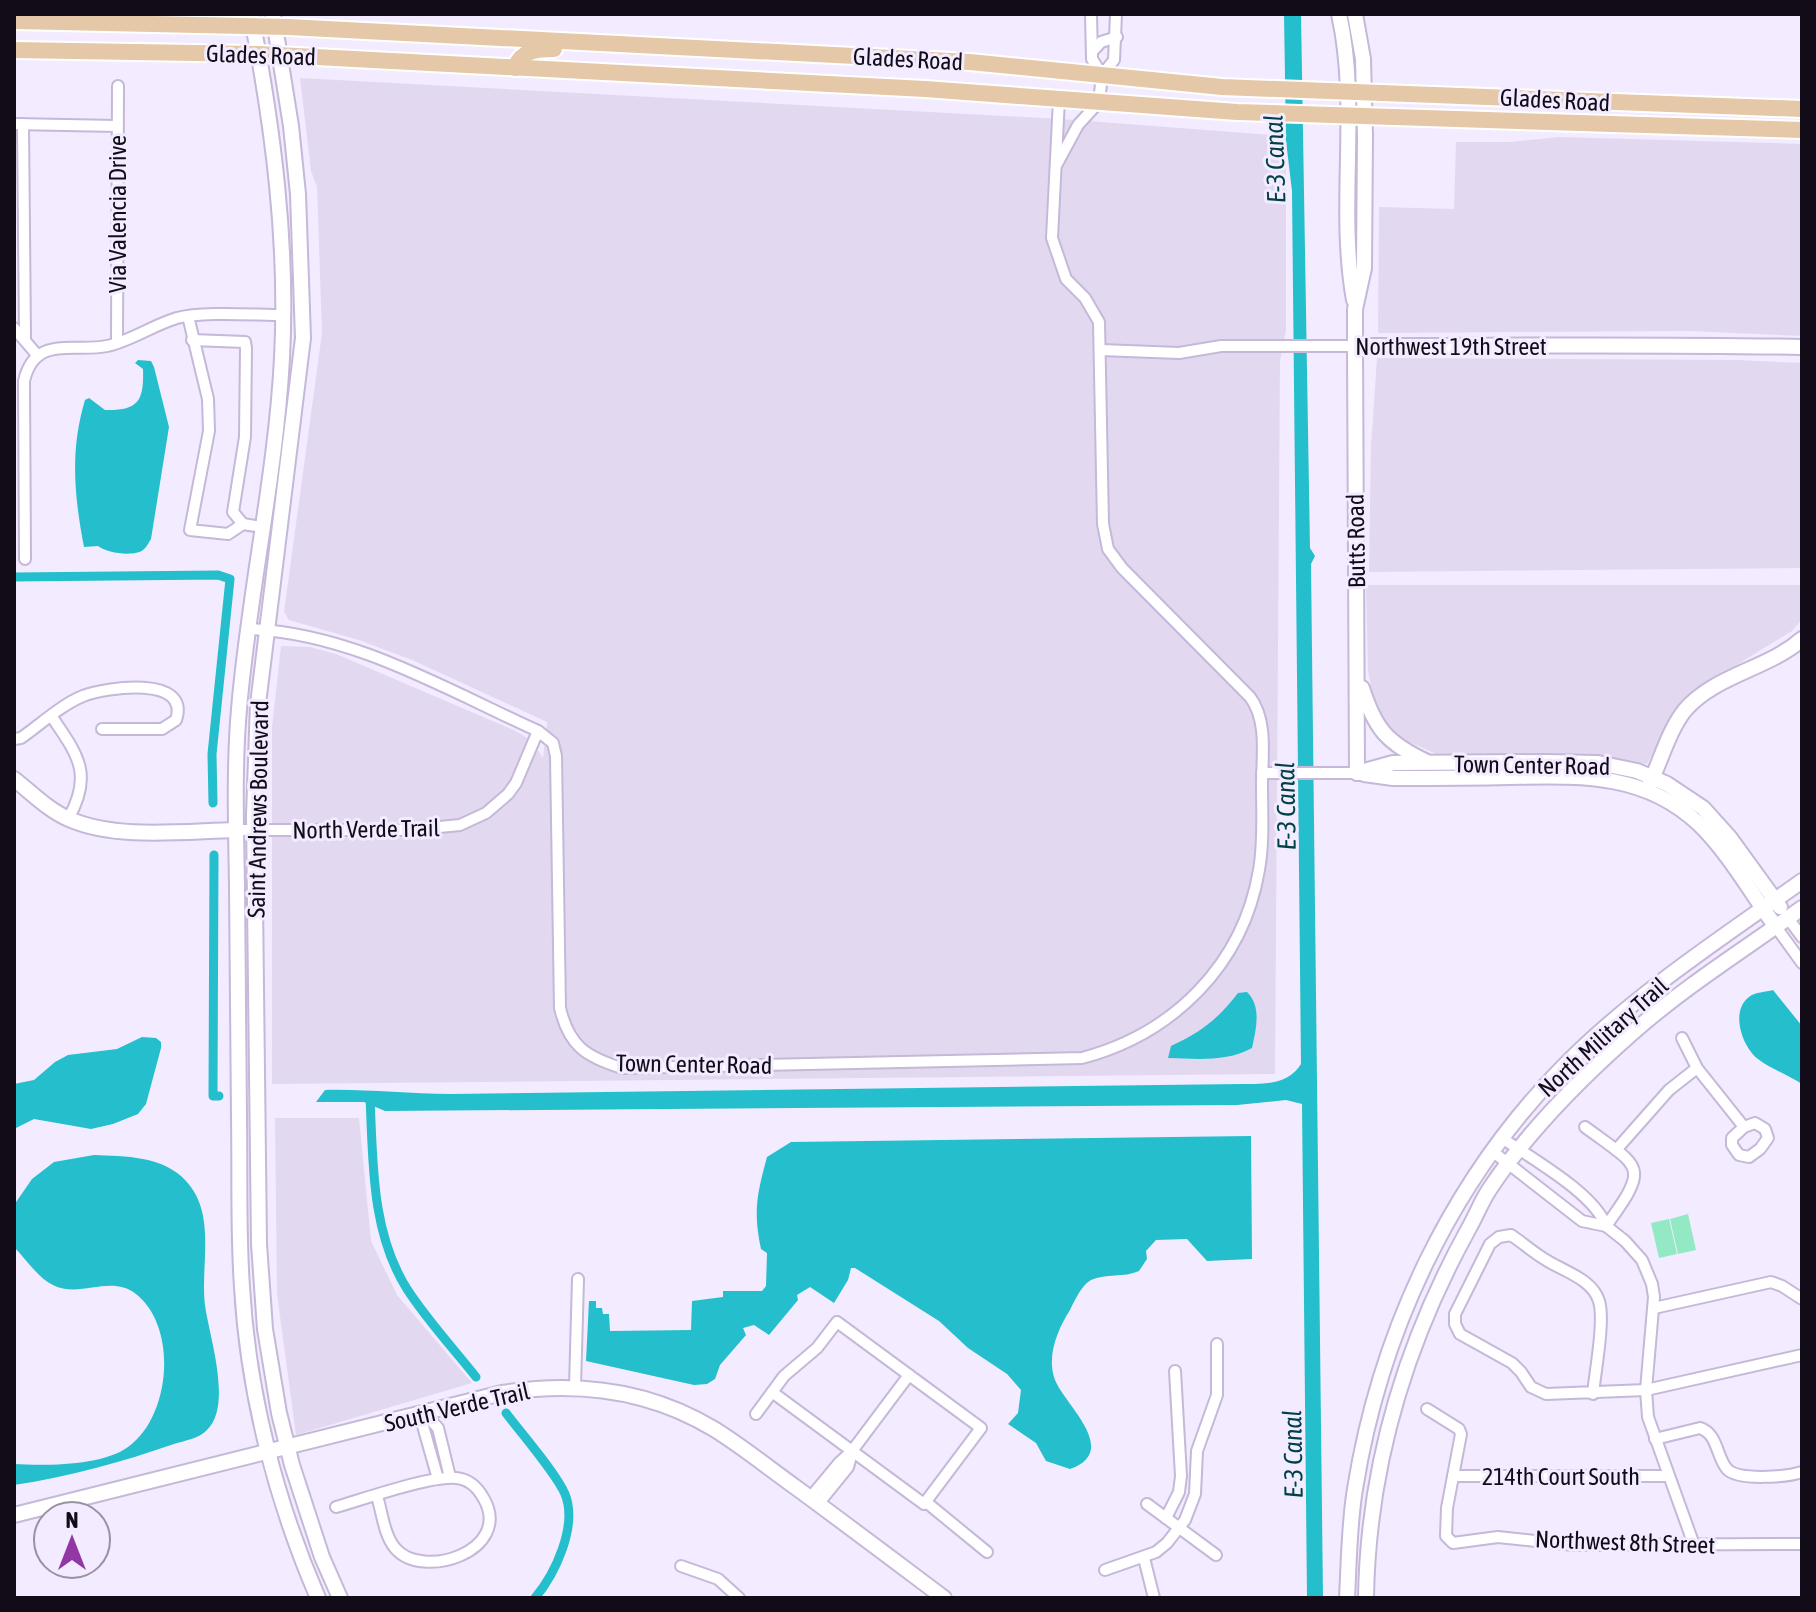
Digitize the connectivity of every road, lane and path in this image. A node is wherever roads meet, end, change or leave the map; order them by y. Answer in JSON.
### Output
{"nodes":[{"id":1,"x":1091,"y":14,"type":"edge"},
{"id":2,"x":1116,"y":14,"type":"edge"},
{"id":3,"x":1339,"y":14,"type":"edge"},
{"id":4,"x":1355,"y":14,"type":"edge"},
{"id":5,"x":253,"y":20,"type":"edge"},
{"id":6,"x":274,"y":20,"type":"edge"},
{"id":7,"x":14,"y":21,"type":"edge"},
{"id":8,"x":1117,"y":37,"type":"junction"},
{"id":9,"x":664,"y":46,"type":"junction"},
{"id":10,"x":14,"y":50,"type":"edge"},
{"id":11,"x":1092,"y":52,"type":"junction"},
{"id":12,"x":259,"y":54,"type":"junction"},
{"id":13,"x":280,"y":55,"type":"junction"},
{"id":14,"x":515,"y":68,"type":"junction"},
{"id":15,"x":1102,"y":75,"type":"junction"},
{"id":16,"x":118,"y":86,"type":"dead end"},
{"id":17,"x":1357,"y":91,"type":"junction"},
{"id":18,"x":1059,"y":99,"type":"junction"},
{"id":19,"x":1099,"y":102,"type":"junction"},
{"id":20,"x":1802,"y":109,"type":"edge"},
{"id":21,"x":1357,"y":116,"type":"junction"},
{"id":22,"x":18,"y":124,"type":"edge"},
{"id":23,"x":117,"y":126,"type":"junction"},
{"id":24,"x":1802,"y":130,"type":"edge"},
{"id":25,"x":1053,"y":174,"type":"junction"},
{"id":26,"x":301,"y":273,"type":"junction"},
{"id":27,"x":283,"y":315,"type":"junction"},
{"id":28,"x":188,"y":316,"type":"junction"},
{"id":29,"x":14,"y":328,"type":"edge"},
{"id":30,"x":25,"y":338,"type":"junction"},
{"id":31,"x":192,"y":340,"type":"junction"},
{"id":32,"x":117,"y":342,"type":"junction"},
{"id":33,"x":1355,"y":346,"type":"junction"},
{"id":34,"x":1802,"y":347,"type":"edge"},
{"id":35,"x":1101,"y":350,"type":"junction"},
{"id":36,"x":38,"y":356,"type":"junction"},
{"id":37,"x":299,"y":373,"type":"junction"},
{"id":38,"x":19,"y":424,"type":"edge"},
{"id":39,"x":19,"y":518,"type":"edge"},
{"id":40,"x":243,"y":524,"type":"junction"},
{"id":41,"x":262,"y":527,"type":"junction"},
{"id":42,"x":25,"y":559,"type":"dead end"},
{"id":43,"x":249,"y":629,"type":"junction"},
{"id":44,"x":267,"y":630,"type":"junction"},
{"id":45,"x":1802,"y":639,"type":"edge"},
{"id":46,"x":1358,"y":676,"type":"junction"},
{"id":47,"x":52,"y":717,"type":"junction"},
{"id":48,"x":102,"y":729,"type":"dead end"},
{"id":49,"x":538,"y":731,"type":"junction"},
{"id":50,"x":14,"y":739,"type":"edge"},
{"id":51,"x":1429,"y":763,"type":"junction"},
{"id":52,"x":1262,"y":773,"type":"junction"},
{"id":53,"x":1357,"y":773,"type":"junction"},
{"id":54,"x":14,"y":779,"type":"edge"},
{"id":55,"x":1650,"y":784,"type":"junction"},
{"id":56,"x":68,"y":819,"type":"junction"},
{"id":57,"x":236,"y":830,"type":"junction"},
{"id":58,"x":254,"y":830,"type":"junction"},
{"id":59,"x":1802,"y":881,"type":"edge"},
{"id":60,"x":1769,"y":904,"type":"junction"},
{"id":61,"x":1802,"y":908,"type":"edge"},
{"id":62,"x":1782,"y":922,"type":"junction"},
{"id":63,"x":1802,"y":937,"type":"edge"},
{"id":64,"x":1802,"y":963,"type":"edge"},
{"id":65,"x":1682,"y":1038,"type":"dead end"},
{"id":66,"x":1697,"y":1068,"type":"junction"},
{"id":67,"x":239,"y":1069,"type":"junction"},
{"id":68,"x":257,"y":1069,"type":"junction"},
{"id":69,"x":1585,"y":1127,"type":"dead end"},
{"id":70,"x":1744,"y":1127,"type":"dead end"},
{"id":71,"x":1502,"y":1138,"type":"junction"},
{"id":72,"x":1519,"y":1150,"type":"junction"},
{"id":73,"x":1616,"y":1150,"type":"junction"},
{"id":74,"x":1492,"y":1151,"type":"junction"},
{"id":75,"x":1509,"y":1163,"type":"junction"},
{"id":76,"x":1606,"y":1226,"type":"junction"},
{"id":77,"x":260,"y":1258,"type":"junction"},
{"id":78,"x":241,"y":1259,"type":"junction"},
{"id":79,"x":578,"y":1279,"type":"dead end"},
{"id":80,"x":1802,"y":1299,"type":"edge"},
{"id":81,"x":1654,"y":1308,"type":"junction"},
{"id":82,"x":1217,"y":1344,"type":"dead end"},
{"id":83,"x":1802,"y":1355,"type":"edge"},
{"id":84,"x":1175,"y":1371,"type":"dead end"},
{"id":85,"x":909,"y":1375,"type":"junction"},
{"id":86,"x":575,"y":1387,"type":"junction"},
{"id":87,"x":1646,"y":1390,"type":"junction"},
{"id":88,"x":772,"y":1392,"type":"junction"},
{"id":89,"x":1593,"y":1394,"type":"junction"},
{"id":90,"x":1427,"y":1409,"type":"dead end"},
{"id":91,"x":424,"y":1413,"type":"junction"},
{"id":92,"x":756,"y":1414,"type":"dead end"},
{"id":93,"x":1655,"y":1439,"type":"junction"},
{"id":94,"x":287,"y":1449,"type":"junction"},
{"id":95,"x":852,"y":1451,"type":"junction"},
{"id":96,"x":269,"y":1454,"type":"junction"},
{"id":97,"x":1802,"y":1472,"type":"edge"},
{"id":98,"x":1453,"y":1476,"type":"junction"},
{"id":99,"x":1668,"y":1476,"type":"junction"},
{"id":100,"x":444,"y":1478,"type":"junction"},
{"id":101,"x":377,"y":1496,"type":"junction"},
{"id":102,"x":814,"y":1501,"type":"junction"},
{"id":103,"x":926,"y":1502,"type":"junction"},
{"id":104,"x":1147,"y":1504,"type":"dead end"},
{"id":105,"x":336,"y":1507,"type":"dead end"},
{"id":106,"x":14,"y":1515,"type":"edge"},
{"id":107,"x":1166,"y":1518,"type":"junction"},
{"id":108,"x":1180,"y":1528,"type":"junction"},
{"id":109,"x":1802,"y":1544,"type":"edge"},
{"id":110,"x":1694,"y":1545,"type":"junction"},
{"id":111,"x":987,"y":1552,"type":"dead end"},
{"id":112,"x":1216,"y":1555,"type":"dead end"},
{"id":113,"x":1144,"y":1558,"type":"junction"},
{"id":114,"x":681,"y":1566,"type":"dead end"},
{"id":115,"x":1105,"y":1570,"type":"dead end"},
{"id":116,"x":318,"y":1598,"type":"edge"},
{"id":117,"x":340,"y":1598,"type":"edge"},
{"id":118,"x":739,"y":1598,"type":"edge"},
{"id":119,"x":944,"y":1598,"type":"edge"},
{"id":120,"x":1154,"y":1598,"type":"edge"},
{"id":121,"x":1347,"y":1598,"type":"edge"},
{"id":122,"x":1366,"y":1598,"type":"edge"}],
"edges":[{"from":1,"to":11,"type":"street"},
{"from":2,"to":8,"type":"street"},
{"from":3,"to":17,"type":"street","name":"Butts Road"},
{"from":4,"to":17,"type":"street","name":"Butts Road"},
{"from":5,"to":6,"type":"main road","name":"Glades Road"},
{"from":5,"to":7,"type":"main road","name":"Glades Road"},
{"from":5,"to":12,"type":"street","name":"Saint Andrews Boulevard"},
{"from":6,"to":9,"type":"main road","name":"Glades Road"},
{"from":6,"to":13,"type":"street","name":"Saint Andrews Boulevard"},
{"from":8,"to":11,"type":"street"},
{"from":8,"to":15,"type":"street"},
{"from":9,"to":14,"type":"main road"},
{"from":9,"to":15,"type":"main road","name":"Glades Road"},
{"from":10,"to":12,"type":"main road","name":"Glades Road"},
{"from":11,"to":15,"type":"street"},
{"from":12,"to":13,"type":"main road","name":"Glades Road"},
{"from":12,"to":27,"type":"street","name":"Saint Andrews Boulevard"},
{"from":13,"to":14,"type":"main road","name":"Glades Road"},
{"from":13,"to":26,"type":"street","name":"Saint Andrews Boulevard"},
{"from":14,"to":18,"type":"main road","name":"Glades Road"},
{"from":15,"to":17,"type":"main road","name":"Glades Road"},
{"from":15,"to":19,"type":"street"},
{"from":16,"to":23,"type":"street","name":"Via Valencia Drive"},
{"from":17,"to":20,"type":"main road","name":"Glades Road"},
{"from":17,"to":21,"type":"street","name":"Butts Road"},
{"from":18,"to":19,"type":"main road","name":"Glades Road"},
{"from":18,"to":25,"type":"street","name":"Town Center Road"},
{"from":19,"to":21,"type":"main road","name":"Glades Road"},
{"from":19,"to":25,"type":"street"},
{"from":21,"to":24,"type":"main road","name":"Glades Road"},
{"from":21,"to":33,"type":"street","name":"Butts Road"},
{"from":22,"to":23,"type":"street"},
{"from":22,"to":30,"type":"street"},
{"from":23,"to":32,"type":"street","name":"Via Valencia Drive"},
{"from":25,"to":35,"type":"street","name":"Town Center Road"},
{"from":26,"to":27,"type":"street"},
{"from":26,"to":37,"type":"street","name":"Saint Andrews Boulevard"},
{"from":27,"to":28,"type":"street"},
{"from":27,"to":37,"type":"street"},
{"from":27,"to":41,"type":"street","name":"Saint Andrews Boulevard"},
{"from":28,"to":31,"type":"street"},
{"from":28,"to":32,"type":"street"},
{"from":29,"to":30,"type":"street"},
{"from":30,"to":36,"type":"street"},
{"from":31,"to":40,"type":"street"},
{"from":31,"to":40,"type":"street"},
{"from":32,"to":36,"type":"street"},
{"from":33,"to":34,"type":"street","name":"Northwest 19th Street"},
{"from":33,"to":35,"type":"street","name":"Northwest 19th Street"},
{"from":33,"to":46,"type":"street","name":"Butts Road"},
{"from":35,"to":52,"type":"street","name":"Town Center Road"},
{"from":36,"to":38,"type":"street"},
{"from":37,"to":44,"type":"street","name":"Saint Andrews Boulevard"},
{"from":38,"to":39,"type":"street"},
{"from":39,"to":42,"type":"street"},
{"from":40,"to":41,"type":"street"},
{"from":41,"to":43,"type":"street","name":"Saint Andrews Boulevard"},
{"from":43,"to":44,"type":"street"},
{"from":43,"to":57,"type":"street","name":"Saint Andrews Boulevard"},
{"from":44,"to":49,"type":"street"},
{"from":44,"to":58,"type":"street","name":"Saint Andrews Boulevard"},
{"from":45,"to":55,"type":"street"},
{"from":46,"to":51,"type":"street"},
{"from":46,"to":53,"type":"street","name":"Butts Road"},
{"from":47,"to":48,"type":"street"},
{"from":47,"to":50,"type":"street"},
{"from":47,"to":56,"type":"street"},
{"from":49,"to":52,"type":"street","name":"Town Center Road"},
{"from":49,"to":58,"type":"street","name":"North Verde Trail"},
{"from":51,"to":53,"type":"street","name":"Town Center Road"},
{"from":51,"to":55,"type":"street","name":"Town Center Road"},
{"from":52,"to":53,"type":"street","name":"Town Center Road"},
{"from":53,"to":55,"type":"street","name":"Town Center Road"},
{"from":54,"to":56,"type":"street","name":"North Verde Trail"},
{"from":55,"to":60,"type":"street","name":"Town Center Road"},
{"from":56,"to":57,"type":"street","name":"North Verde Trail"},
{"from":57,"to":58,"type":"street","name":"North Verde Trail"},
{"from":57,"to":67,"type":"street","name":"Saint Andrews Boulevard"},
{"from":58,"to":68,"type":"street","name":"Saint Andrews Boulevard"},
{"from":59,"to":60,"type":"street","name":"North Military Trail"},
{"from":60,"to":62,"type":"street","name":"Town Center Road"},
{"from":60,"to":71,"type":"street","name":"North Military Trail"},
{"from":61,"to":62,"type":"street","name":"North Military Trail"},
{"from":62,"to":63,"type":"street"},
{"from":62,"to":64,"type":"street"},
{"from":62,"to":72,"type":"street","name":"North Military Trail"},
{"from":65,"to":66,"type":"street"},
{"from":66,"to":70,"type":"street"},
{"from":66,"to":73,"type":"street"},
{"from":67,"to":68,"type":"street"},
{"from":67,"to":78,"type":"street","name":"Saint Andrews Boulevard"},
{"from":68,"to":77,"type":"street","name":"Saint Andrews Boulevard"},
{"from":69,"to":73,"type":"street"},
{"from":71,"to":72,"type":"street"},
{"from":71,"to":74,"type":"street","name":"North Military Trail"},
{"from":72,"to":75,"type":"street","name":"North Military Trail"},
{"from":72,"to":76,"type":"street"},
{"from":73,"to":76,"type":"street"},
{"from":74,"to":75,"type":"street"},
{"from":74,"to":121,"type":"street","name":"North Military Trail"},
{"from":75,"to":76,"type":"street"},
{"from":75,"to":122,"type":"street","name":"North Military Trail"},
{"from":76,"to":81,"type":"street"},
{"from":77,"to":78,"type":"street"},
{"from":77,"to":94,"type":"street","name":"Saint Andrews Boulevard"},
{"from":78,"to":96,"type":"street","name":"Saint Andrews Boulevard"},
{"from":79,"to":86,"type":"street"},
{"from":80,"to":81,"type":"street"},
{"from":81,"to":87,"type":"street"},
{"from":82,"to":108,"type":"street"},
{"from":83,"to":87,"type":"street"},
{"from":84,"to":107,"type":"street"},
{"from":85,"to":88,"type":"street"},
{"from":85,"to":95,"type":"street"},
{"from":85,"to":103,"type":"street"},
{"from":86,"to":91,"type":"street","name":"South Verde Trail"},
{"from":86,"to":102,"type":"street","name":"South Verde Trail"},
{"from":87,"to":89,"type":"street"},
{"from":87,"to":93,"type":"street"},
{"from":88,"to":92,"type":"street"},
{"from":88,"to":95,"type":"street"},
{"from":89,"to":89,"type":"street"},
{"from":90,"to":98,"type":"street"},
{"from":91,"to":94,"type":"street","name":"South Verde Trail"},
{"from":91,"to":100,"type":"street"},
{"from":93,"to":97,"type":"street"},
{"from":93,"to":99,"type":"street"},
{"from":94,"to":96,"type":"street","name":"South Verde Trail"},
{"from":94,"to":117,"type":"street","name":"Saint Andrews Boulevard"},
{"from":95,"to":102,"type":"street"},
{"from":95,"to":103,"type":"street"},
{"from":96,"to":106,"type":"street","name":"South Verde Trail"},
{"from":96,"to":116,"type":"street","name":"Saint Andrews Boulevard"},
{"from":98,"to":99,"type":"street","name":"214th Court South"},
{"from":98,"to":110,"type":"street","name":"Northwest 8th Street"},
{"from":99,"to":110,"type":"street"},
{"from":100,"to":101,"type":"street"},
{"from":100,"to":101,"type":"street"},
{"from":101,"to":105,"type":"street"},
{"from":102,"to":119,"type":"street","name":"South Verde Trail"},
{"from":103,"to":111,"type":"street"},
{"from":104,"to":107,"type":"street"},
{"from":107,"to":108,"type":"street"},
{"from":108,"to":112,"type":"street"},
{"from":108,"to":113,"type":"street"},
{"from":109,"to":110,"type":"street","name":"Northwest 8th Street"},
{"from":113,"to":115,"type":"street"},
{"from":113,"to":120,"type":"street"},
{"from":114,"to":118,"type":"street"}]}
